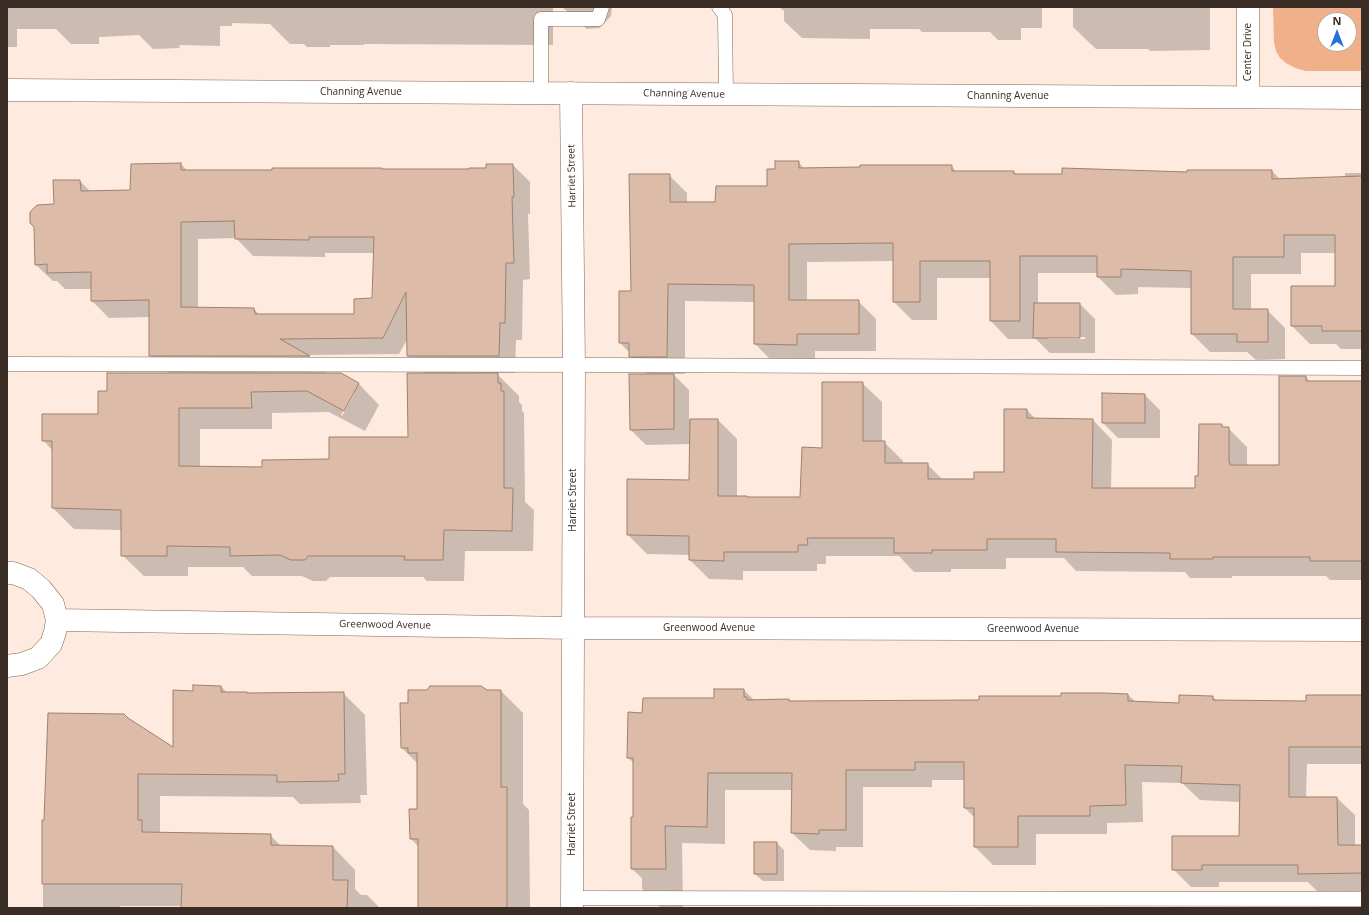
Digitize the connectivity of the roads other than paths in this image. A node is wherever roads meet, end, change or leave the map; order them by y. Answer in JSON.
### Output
{"nodes":[{"id":1,"x":602,"y":7,"type":"edge"},
{"id":2,"x":719,"y":7,"type":"edge"},
{"id":3,"x":1248,"y":7,"type":"edge"},
{"id":4,"x":7,"y":90,"type":"edge"},
{"id":5,"x":541,"y":93,"type":"junction"},
{"id":6,"x":571,"y":93,"type":"junction"},
{"id":7,"x":726,"y":95,"type":"junction"},
{"id":8,"x":1248,"y":97,"type":"junction"},
{"id":9,"x":1362,"y":98,"type":"edge"},
{"id":10,"x":7,"y":364,"type":"edge"},
{"id":11,"x":574,"y":365,"type":"junction"},
{"id":12,"x":1362,"y":368,"type":"edge"},
{"id":13,"x":7,"y":573,"type":"edge"},
{"id":14,"x":57,"y":620,"type":"junction"},
{"id":15,"x":573,"y":628,"type":"junction"},
{"id":16,"x":1362,"y":630,"type":"edge"},
{"id":17,"x":7,"y":666,"type":"edge"},
{"id":18,"x":1362,"y":899,"type":"edge"},
{"id":19,"x":572,"y":903,"type":"edge"}],
"edges":[{"from":1,"to":5,"type":"lane"},
{"from":2,"to":7,"type":"lane"},
{"from":3,"to":8,"type":"street","name":"Center Drive"},
{"from":4,"to":5,"type":"street","name":"Channing Avenue"},
{"from":5,"to":6,"type":"street","name":"Channing Avenue"},
{"from":6,"to":7,"type":"street","name":"Channing Avenue"},
{"from":6,"to":11,"type":"street","name":"Harriet Street"},
{"from":7,"to":8,"type":"street","name":"Channing Avenue"},
{"from":8,"to":9,"type":"street","name":"Channing Avenue"},
{"from":10,"to":11,"type":"lane"},
{"from":11,"to":12,"type":"lane"},
{"from":11,"to":15,"type":"street","name":"Harriet Street"},
{"from":13,"to":14,"type":"street"},
{"from":14,"to":15,"type":"street","name":"Greenwood Avenue"},
{"from":14,"to":17,"type":"street"},
{"from":15,"to":16,"type":"street","name":"Greenwood Avenue"},
{"from":15,"to":19,"type":"street","name":"Harriet Street"},
{"from":18,"to":19,"type":"lane"}]}
